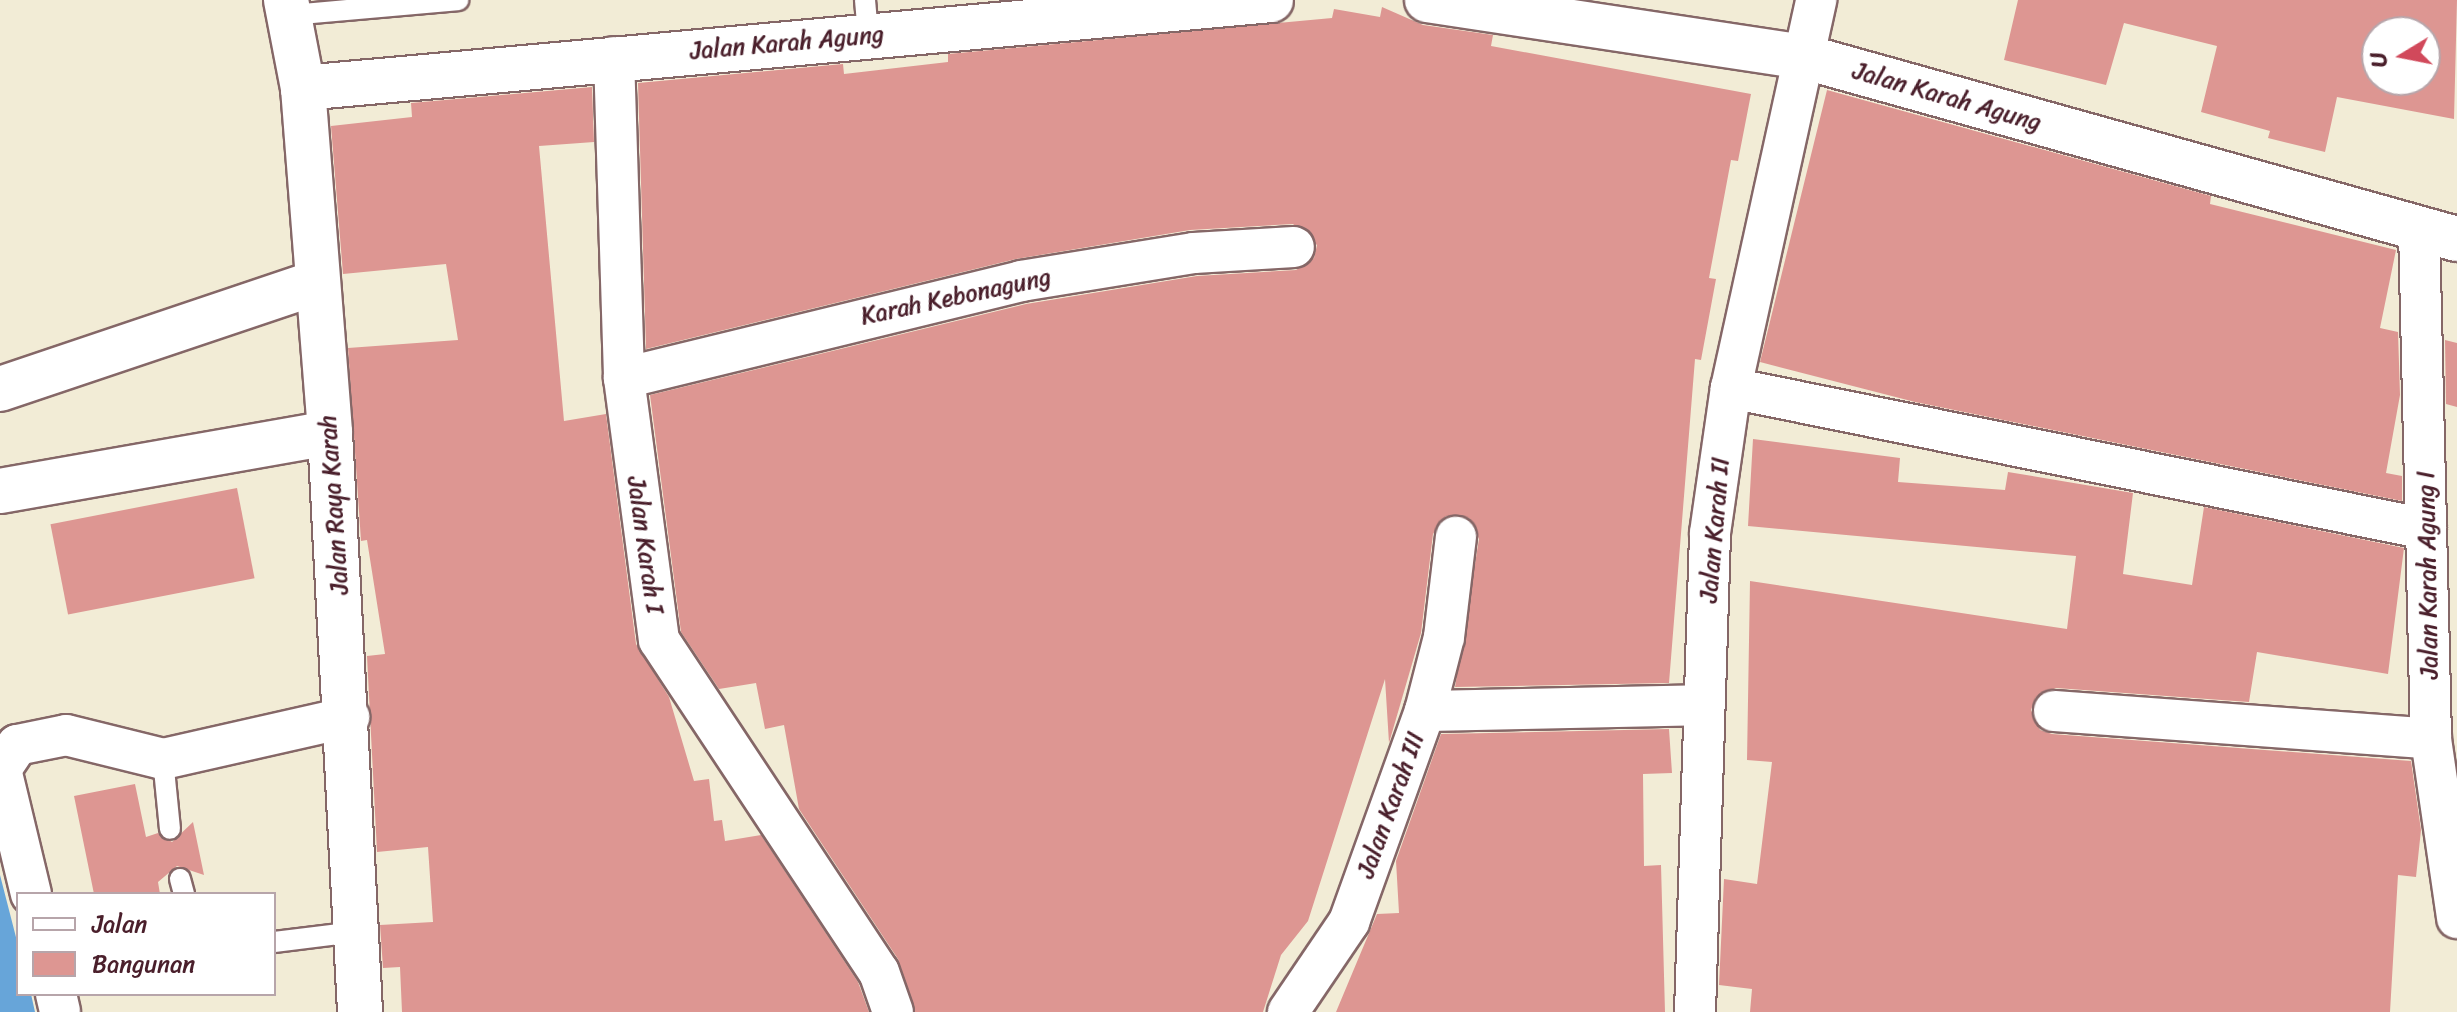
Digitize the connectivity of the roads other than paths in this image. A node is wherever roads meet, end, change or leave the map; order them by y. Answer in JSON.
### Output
{"nodes":[{"id":1,"x":458,"y":0,"type":"edge"},
{"id":2,"x":1271,"y":0,"type":"edge"},
{"id":3,"x":1427,"y":0,"type":"edge"},
{"id":4,"x":1816,"y":0,"type":"edge"},
{"id":5,"x":411,"y":2,"type":"edge"},
{"id":6,"x":289,"y":8,"type":"edge"},
{"id":7,"x":866,"y":18,"type":"edge"},
{"id":8,"x":614,"y":57,"type":"junction"},
{"id":9,"x":1809,"y":58,"type":"junction"},
{"id":10,"x":303,"y":88,"type":"junction"},
{"id":11,"x":2438,"y":234,"type":"edge"},
{"id":12,"x":1294,"y":247,"type":"dead end"},
{"id":13,"x":315,"y":283,"type":"junction"},
{"id":14,"x":624,"y":378,"type":"junction"},
{"id":15,"x":1731,"y":388,"type":"junction"},
{"id":16,"x":0,"y":389,"type":"edge"},
{"id":17,"x":330,"y":433,"type":"junction"},
{"id":18,"x":0,"y":491,"type":"edge"},
{"id":19,"x":2426,"y":529,"type":"junction"},
{"id":20,"x":1456,"y":537,"type":"dead end"},
{"id":21,"x":2443,"y":616,"type":"edge"},
{"id":22,"x":1703,"y":705,"type":"junction"},
{"id":23,"x":1425,"y":711,"type":"junction"},
{"id":24,"x":2054,"y":711,"type":"dead end"},
{"id":25,"x":349,"y":717,"type":"junction"},
{"id":26,"x":2431,"y":739,"type":"junction"},
{"id":27,"x":163,"y":759,"type":"junction"},
{"id":28,"x":170,"y":829,"type":"dead end"},
{"id":29,"x":31,"y":892,"type":"edge"},
{"id":30,"x":2457,"y":918,"type":"edge"},
{"id":31,"x":356,"y":932,"type":"junction"},
{"id":32,"x":276,"y":942,"type":"edge"},
{"id":33,"x":360,"y":1012,"type":"edge"},
{"id":34,"x":893,"y":1012,"type":"edge"},
{"id":35,"x":1288,"y":1012,"type":"edge"},
{"id":36,"x":1695,"y":1012,"type":"edge"}],
"edges":[{"from":1,"to":5,"type":"lane"},
{"from":2,"to":7,"type":"street","name":"Jalan Karah Agung"},
{"from":3,"to":9,"type":"street","name":"Jalan Karah Agung"},
{"from":4,"to":9,"type":"street","name":"Jalan Karah II"},
{"from":5,"to":6,"type":"lane"},
{"from":6,"to":10,"type":"street","name":"Jalan Raya Karah"},
{"from":7,"to":8,"type":"street","name":"Jalan Karah Agung"},
{"from":8,"to":10,"type":"street","name":"Jalan Karah Agung"},
{"from":8,"to":14,"type":"street","name":"Jalan Karah I"},
{"from":9,"to":11,"type":"street","name":"Jalan Karah Agung"},
{"from":9,"to":15,"type":"street","name":"Jalan Karah II"},
{"from":10,"to":13,"type":"street","name":"Jalan Raya Karah"},
{"from":11,"to":19,"type":"street","name":"Jalan Karah Agung I"},
{"from":12,"to":14,"type":"street","name":"Karah Kebonagung"},
{"from":13,"to":16,"type":"street"},
{"from":13,"to":17,"type":"street","name":"Jalan Raya Karah"},
{"from":14,"to":34,"type":"street","name":"Jalan Karah I"},
{"from":15,"to":19,"type":"street"},
{"from":15,"to":22,"type":"street","name":"Jalan Karah II"},
{"from":17,"to":18,"type":"street"},
{"from":17,"to":25,"type":"street","name":"Jalan Raya Karah"},
{"from":19,"to":21,"type":"street","name":"Jalan Karah Agung I"},
{"from":20,"to":23,"type":"street"},
{"from":21,"to":26,"type":"street","name":"Jalan Karah Agung I"},
{"from":22,"to":23,"type":"street","name":"Jalan Karah III"},
{"from":22,"to":36,"type":"street","name":"Jalan Karah II"},
{"from":23,"to":35,"type":"street","name":"Jalan Karah III"},
{"from":24,"to":26,"type":"street"},
{"from":25,"to":27,"type":"street"},
{"from":25,"to":31,"type":"street","name":"Jalan Raya Karah"},
{"from":26,"to":30,"type":"street","name":"Jalan Karah Agung I"},
{"from":27,"to":28,"type":"lane"},
{"from":27,"to":29,"type":"street"},
{"from":31,"to":32,"type":"lane"},
{"from":31,"to":33,"type":"street","name":"Jalan Raya Karah"}]}
